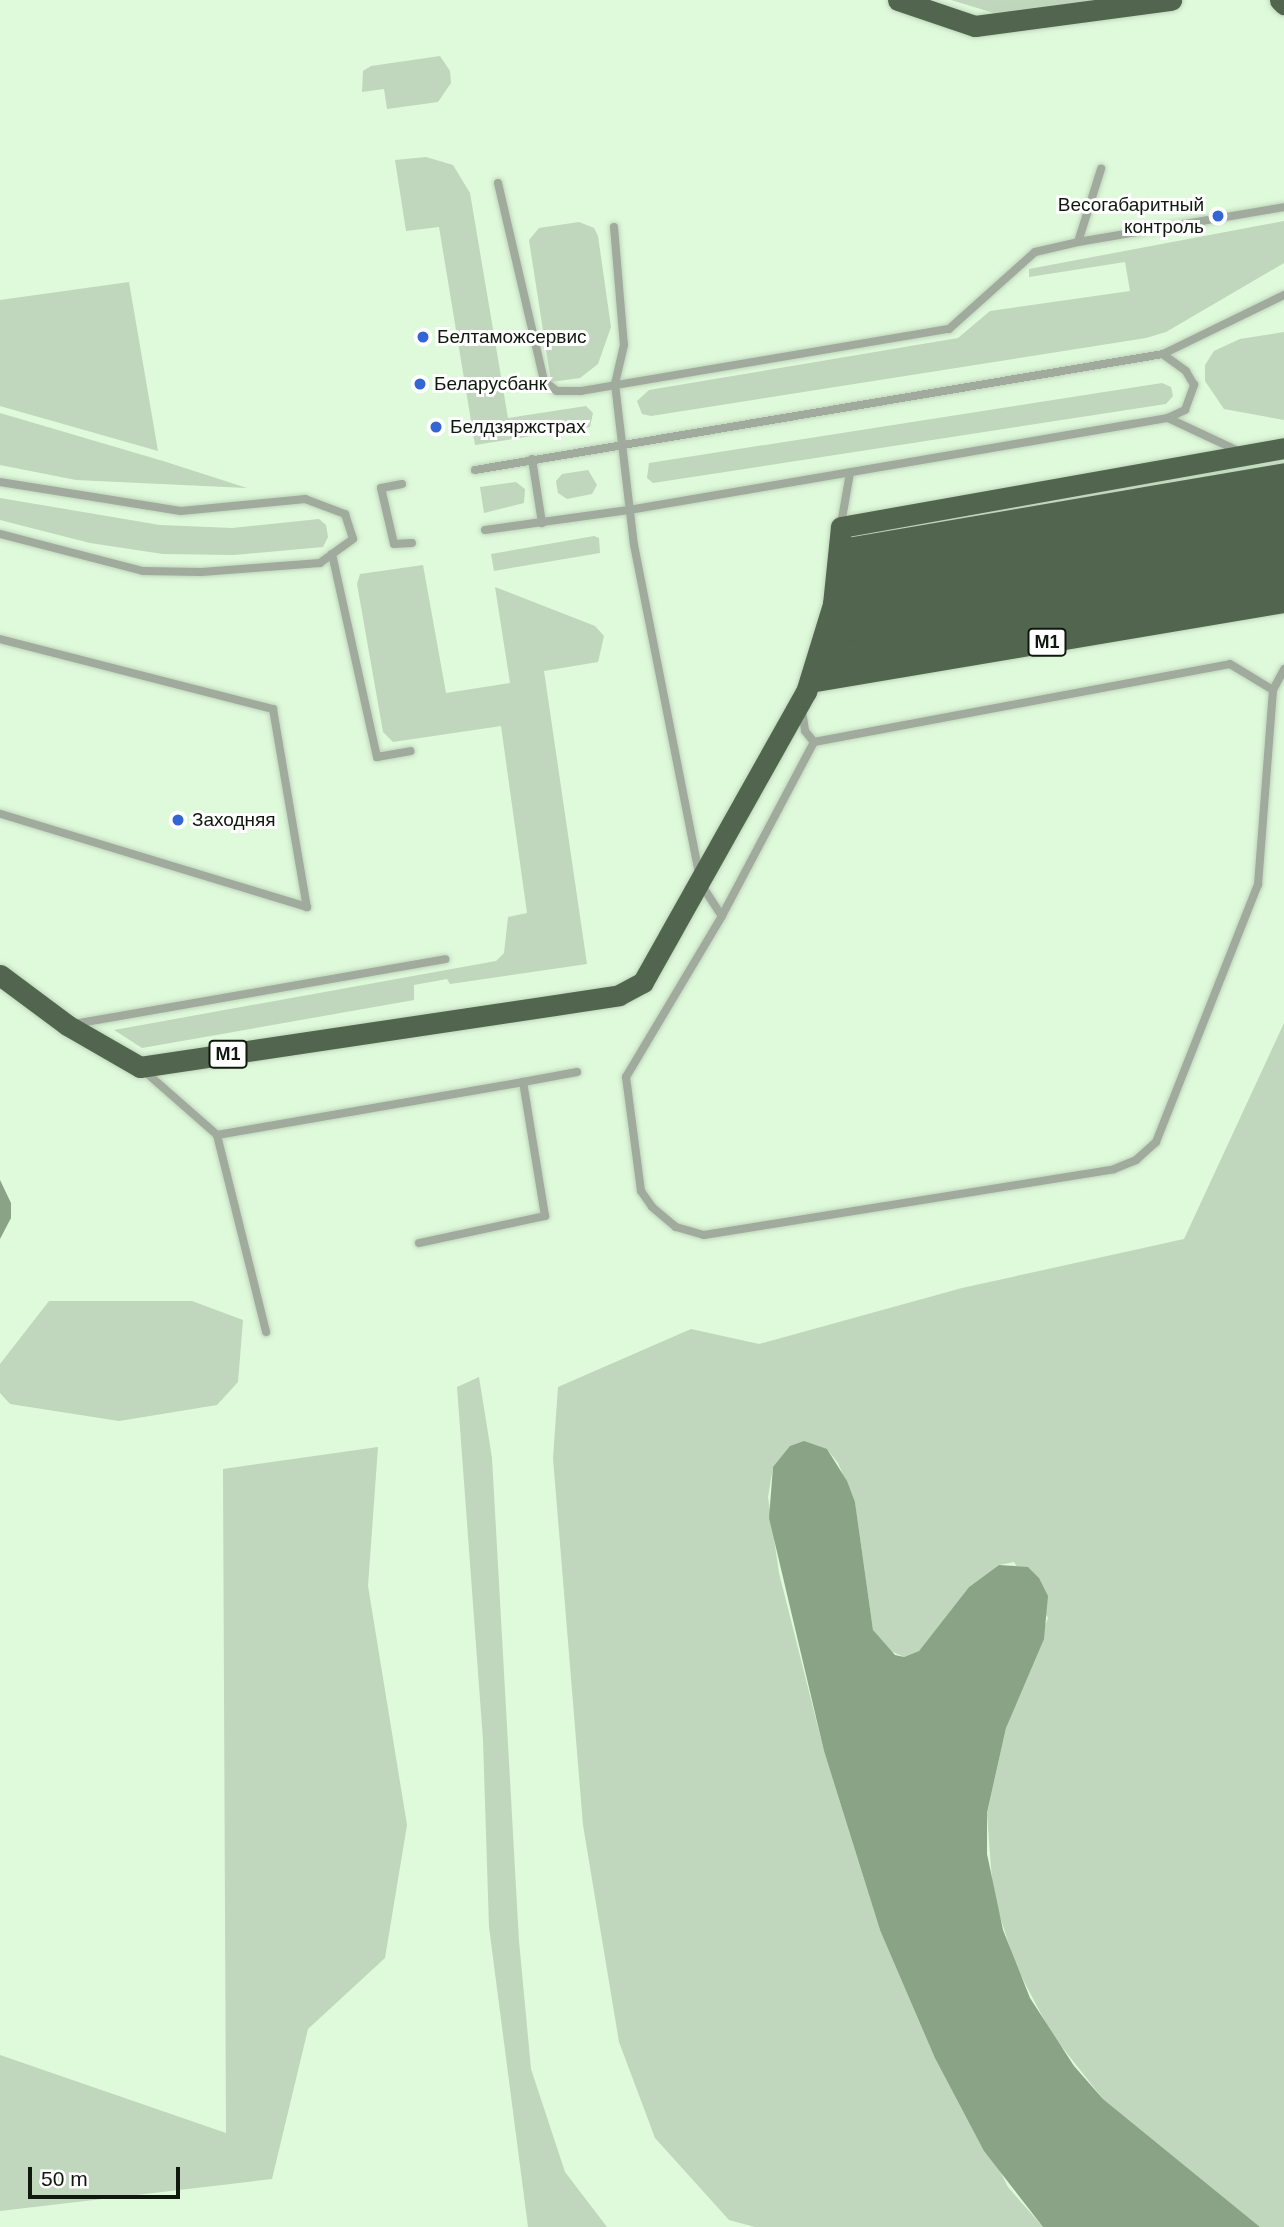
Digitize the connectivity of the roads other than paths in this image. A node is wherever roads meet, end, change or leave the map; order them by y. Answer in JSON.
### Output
{"nodes":[{"id":1,"x":898,"y":0,"type":"edge"},
{"id":2,"x":1171,"y":0,"type":"edge"},
{"id":3,"x":1280,"y":0,"type":"edge"},
{"id":4,"x":1284,"y":4,"type":"edge"},
{"id":5,"x":1101,"y":169,"type":"dead end"},
{"id":6,"x":498,"y":183,"type":"dead end"},
{"id":7,"x":1284,"y":208,"type":"edge"},
{"id":8,"x":614,"y":227,"type":"dead end"},
{"id":9,"x":1078,"y":242,"type":"junction"},
{"id":10,"x":1284,"y":295,"type":"edge"},
{"id":11,"x":1163,"y":354,"type":"junction"},
{"id":12,"x":615,"y":384,"type":"junction"},
{"id":13,"x":1168,"y":418,"type":"junction"},
{"id":14,"x":624,"y":442,"type":"junction"},
{"id":15,"x":1284,"y":448,"type":"edge"},
{"id":16,"x":1245,"y":454,"type":"junction"},
{"id":17,"x":532,"y":459,"type":"junction"},
{"id":18,"x":475,"y":470,"type":"dead end"},
{"id":19,"x":850,"y":473,"type":"junction"},
{"id":20,"x":1284,"y":473,"type":"edge"},
{"id":21,"x":0,"y":482,"type":"edge"},
{"id":22,"x":402,"y":484,"type":"dead end"},
{"id":23,"x":1284,"y":488,"type":"edge"},
{"id":24,"x":1284,"y":506,"type":"edge"},
{"id":25,"x":629,"y":510,"type":"junction"},
{"id":26,"x":542,"y":523,"type":"junction"},
{"id":27,"x":1284,"y":525,"type":"edge"},
{"id":28,"x":841,"y":527,"type":"junction"},
{"id":29,"x":485,"y":530,"type":"dead end"},
{"id":30,"x":0,"y":534,"type":"edge"},
{"id":31,"x":412,"y":543,"type":"dead end"},
{"id":32,"x":1284,"y":545,"type":"edge"},
{"id":33,"x":332,"y":554,"type":"junction"},
{"id":34,"x":1284,"y":563,"type":"edge"},
{"id":35,"x":1284,"y":582,"type":"edge"},
{"id":36,"x":833,"y":595,"type":"junction"},
{"id":37,"x":1284,"y":602,"type":"edge"},
{"id":38,"x":0,"y":639,"type":"edge"},
{"id":39,"x":1284,"y":669,"type":"edge"},
{"id":40,"x":810,"y":679,"type":"junction"},
{"id":41,"x":1273,"y":690,"type":"junction"},
{"id":42,"x":814,"y":742,"type":"junction"},
{"id":43,"x":410,"y":751,"type":"dead end"},
{"id":44,"x":0,"y":814,"type":"edge"},
{"id":45,"x":701,"y":884,"type":"junction"},
{"id":46,"x":722,"y":916,"type":"junction"},
{"id":47,"x":445,"y":959,"type":"dead end"},
{"id":48,"x":0,"y":975,"type":"edge"},
{"id":49,"x":67,"y":1025,"type":"junction"},
{"id":50,"x":140,"y":1067,"type":"junction"},
{"id":51,"x":577,"y":1072,"type":"dead end"},
{"id":52,"x":523,"y":1082,"type":"junction"},
{"id":53,"x":217,"y":1135,"type":"junction"},
{"id":54,"x":419,"y":1243,"type":"dead end"},
{"id":55,"x":266,"y":1332,"type":"dead end"}],
"edges":[{"from":1,"to":2,"type":"highway"},
{"from":3,"to":4,"type":"highway"},
{"from":5,"to":9,"type":"lane"},
{"from":6,"to":12,"type":"lane"},
{"from":7,"to":9,"type":"lane"},
{"from":8,"to":12,"type":"lane"},
{"from":9,"to":12,"type":"lane"},
{"from":10,"to":11,"type":"lane"},
{"from":11,"to":13,"type":"lane"},
{"from":11,"to":14,"type":"lane"},
{"from":12,"to":14,"type":"lane"},
{"from":13,"to":16,"type":"lane"},
{"from":13,"to":19,"type":"lane"},
{"from":14,"to":17,"type":"lane"},
{"from":14,"to":25,"type":"lane"},
{"from":15,"to":16,"type":"highway"},
{"from":16,"to":28,"type":"highway"},
{"from":17,"to":18,"type":"lane"},
{"from":17,"to":26,"type":"lane"},
{"from":19,"to":25,"type":"lane"},
{"from":19,"to":28,"type":"lane"},
{"from":20,"to":36,"type":"highway"},
{"from":21,"to":33,"type":"lane"},
{"from":22,"to":31,"type":"lane"},
{"from":23,"to":36,"type":"highway"},
{"from":24,"to":36,"type":"highway"},
{"from":25,"to":26,"type":"lane"},
{"from":25,"to":45,"type":"lane"},
{"from":26,"to":29,"type":"lane"},
{"from":27,"to":36,"type":"highway"},
{"from":28,"to":36,"type":"highway","number":"М1"},
{"from":30,"to":33,"type":"lane"},
{"from":32,"to":36,"type":"highway"},
{"from":33,"to":43,"type":"lane"},
{"from":34,"to":36,"type":"highway","number":"М1"},
{"from":35,"to":40,"type":"highway","number":"М1"},
{"from":36,"to":40,"type":"highway","number":"М1"},
{"from":37,"to":40,"type":"highway","number":"М1"},
{"from":38,"to":44,"type":"lane"},
{"from":39,"to":41,"type":"lane"},
{"from":40,"to":42,"type":"lane"},
{"from":40,"to":45,"type":"highway","number":"М1"},
{"from":41,"to":42,"type":"lane"},
{"from":41,"to":46,"type":"lane"},
{"from":42,"to":46,"type":"lane"},
{"from":45,"to":46,"type":"lane"},
{"from":45,"to":50,"type":"highway","number":"М1"},
{"from":47,"to":49,"type":"lane"},
{"from":48,"to":49,"type":"highway"},
{"from":49,"to":50,"type":"highway"},
{"from":50,"to":53,"type":"lane"},
{"from":51,"to":52,"type":"lane"},
{"from":52,"to":53,"type":"lane"},
{"from":52,"to":54,"type":"lane"},
{"from":53,"to":55,"type":"lane"}]}
